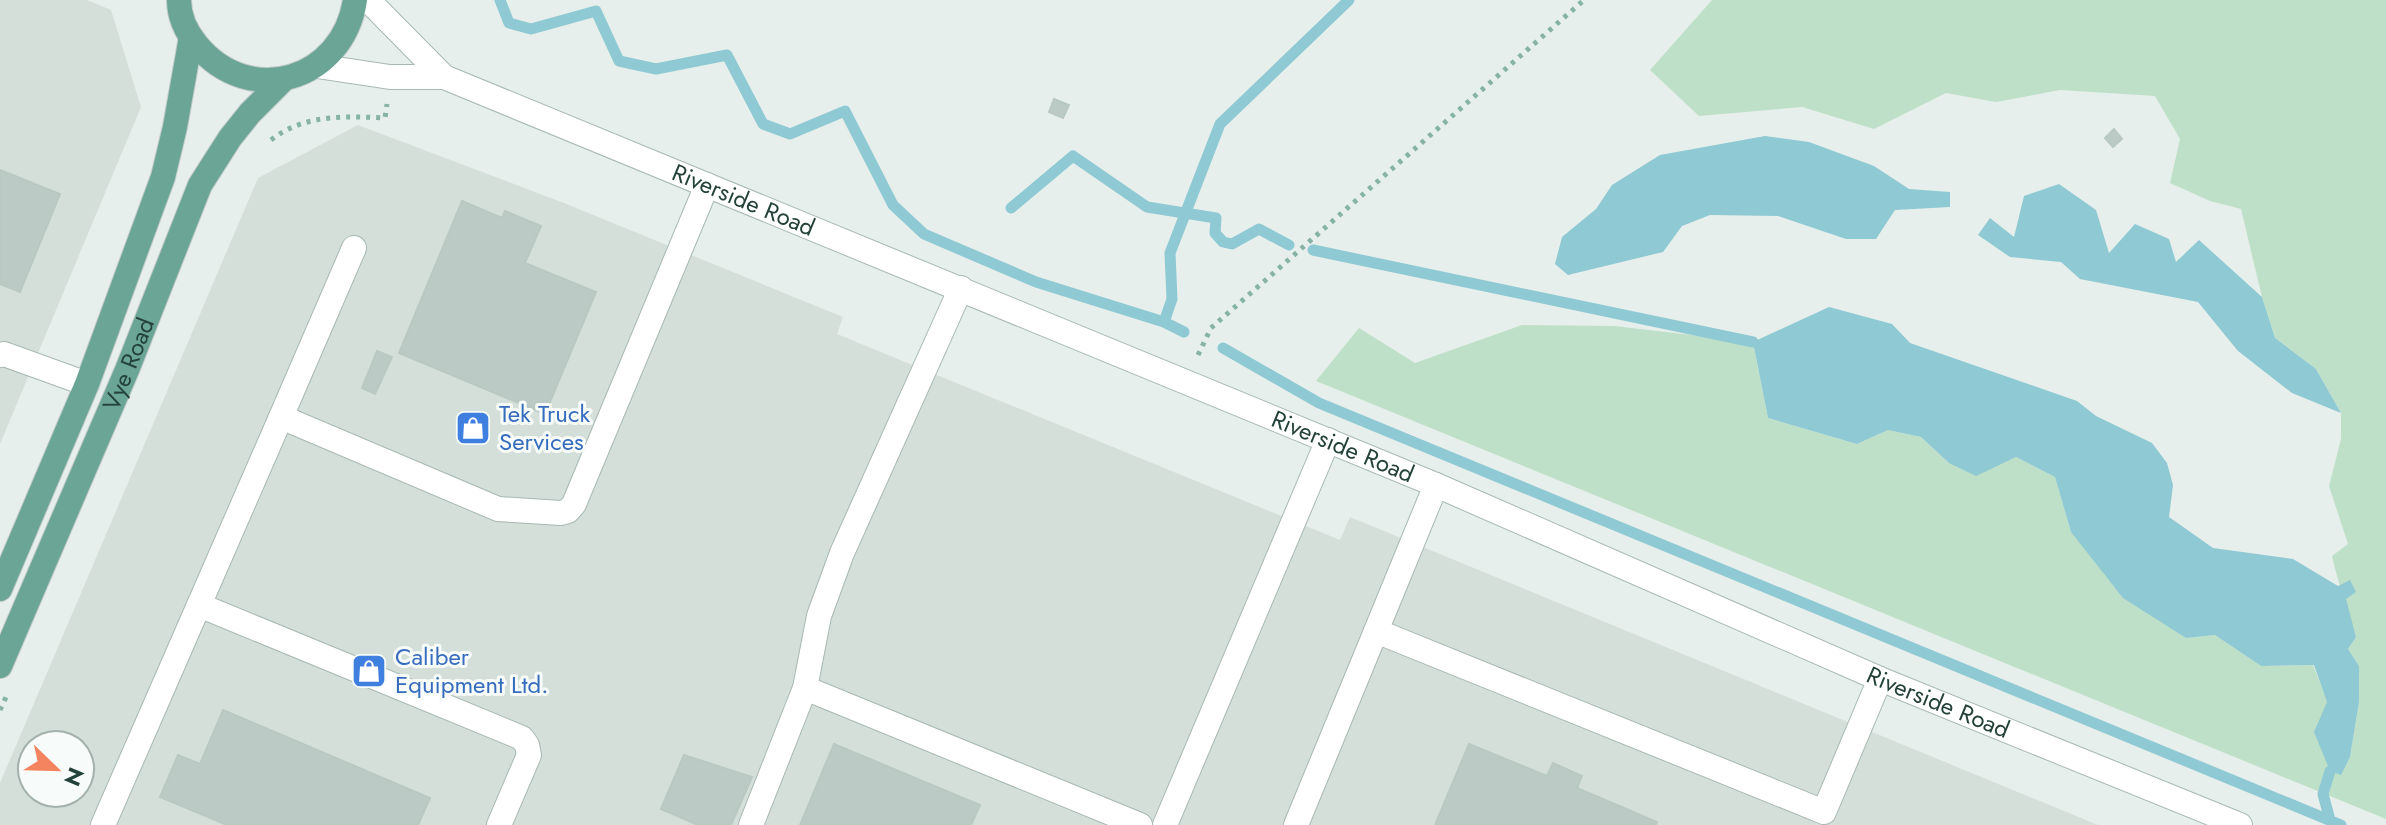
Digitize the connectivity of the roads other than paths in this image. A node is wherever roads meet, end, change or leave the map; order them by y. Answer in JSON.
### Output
{"nodes":[{"id":1,"x":355,"y":0,"type":"edge"},
{"id":2,"x":368,"y":0,"type":"edge"},
{"id":3,"x":176,"y":2,"type":"edge"},
{"id":4,"x":191,"y":37,"type":"junction"},
{"id":5,"x":317,"y":66,"type":"junction"},
{"id":6,"x":444,"y":77,"type":"junction"},
{"id":7,"x":284,"y":79,"type":"junction"},
{"id":8,"x":707,"y":185,"type":"junction"},
{"id":9,"x":354,"y":248,"type":"dead end"},
{"id":10,"x":961,"y":288,"type":"junction"},
{"id":11,"x":0,"y":355,"type":"edge"},
{"id":12,"x":87,"y":384,"type":"junction"},
{"id":13,"x":281,"y":417,"type":"junction"},
{"id":14,"x":1328,"y":440,"type":"junction"},
{"id":15,"x":1436,"y":485,"type":"junction"},
{"id":16,"x":0,"y":589,"type":"edge"},
{"id":17,"x":199,"y":605,"type":"junction"},
{"id":18,"x":1376,"y":631,"type":"junction"},
{"id":19,"x":0,"y":666,"type":"edge"},
{"id":20,"x":1880,"y":679,"type":"junction"},
{"id":21,"x":805,"y":688,"type":"junction"},
{"id":22,"x":1821,"y":819,"type":"edge"},
{"id":23,"x":107,"y":824,"type":"edge"},
{"id":24,"x":499,"y":825,"type":"edge"},
{"id":25,"x":751,"y":825,"type":"edge"},
{"id":26,"x":1140,"y":825,"type":"edge"},
{"id":27,"x":1165,"y":825,"type":"edge"},
{"id":28,"x":1296,"y":825,"type":"edge"},
{"id":29,"x":2240,"y":825,"type":"edge"}],
"edges":[{"from":1,"to":5,"type":"main road"},
{"from":2,"to":6,"type":"street","name":"Riverside Road"},
{"from":3,"to":4,"type":"main road"},
{"from":4,"to":7,"type":"main road"},
{"from":4,"to":12,"type":"main road","name":"Vye Road"},
{"from":5,"to":6,"type":"street","name":"Riverside Road"},
{"from":5,"to":7,"type":"main road"},
{"from":6,"to":8,"type":"street","name":"Riverside Road"},
{"from":7,"to":19,"type":"main road","name":"Vye Road"},
{"from":8,"to":10,"type":"street","name":"Riverside Road"},
{"from":8,"to":13,"type":"street"},
{"from":9,"to":13,"type":"street"},
{"from":10,"to":14,"type":"street","name":"Riverside Road"},
{"from":10,"to":21,"type":"street"},
{"from":11,"to":12,"type":"street"},
{"from":12,"to":16,"type":"main road","name":"Vye Road"},
{"from":13,"to":17,"type":"street"},
{"from":14,"to":15,"type":"street","name":"Riverside Road"},
{"from":14,"to":27,"type":"street"},
{"from":15,"to":18,"type":"street"},
{"from":15,"to":20,"type":"street","name":"Riverside Road"},
{"from":17,"to":23,"type":"street"},
{"from":17,"to":24,"type":"street"},
{"from":18,"to":22,"type":"street"},
{"from":18,"to":28,"type":"street"},
{"from":20,"to":22,"type":"street"},
{"from":20,"to":29,"type":"street","name":"Riverside Road"},
{"from":21,"to":25,"type":"street"},
{"from":21,"to":26,"type":"street"}]}
